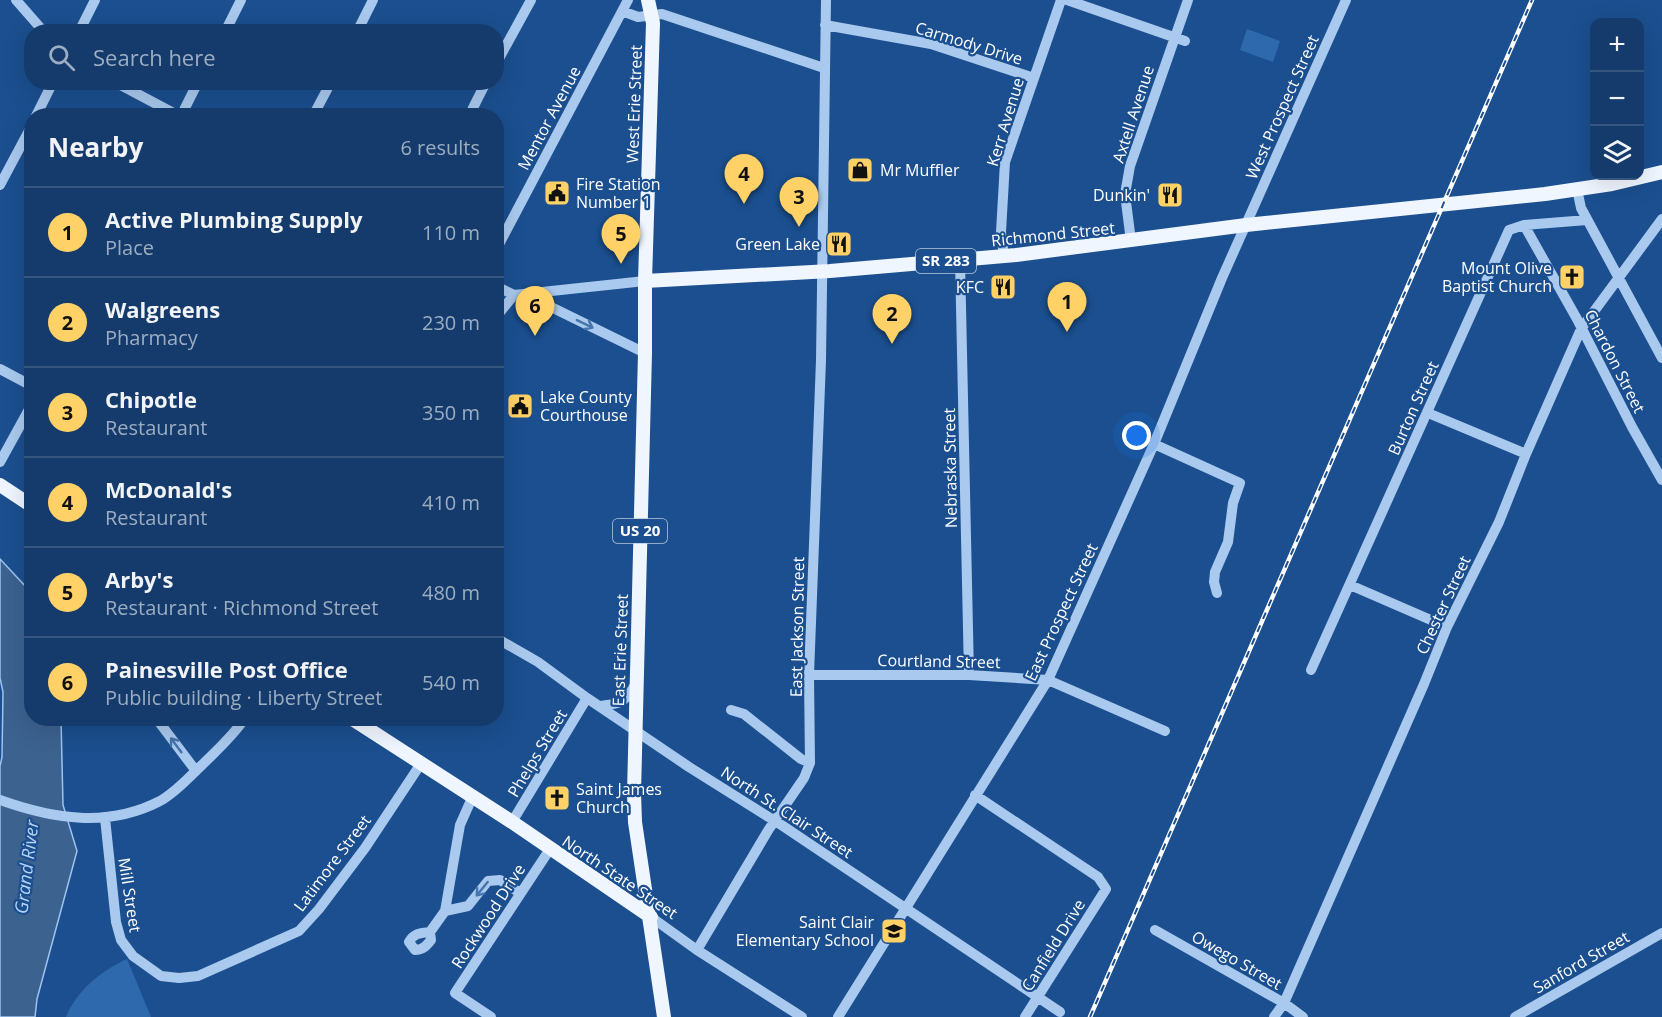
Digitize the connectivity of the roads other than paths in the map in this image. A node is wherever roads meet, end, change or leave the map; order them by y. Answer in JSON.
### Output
{"nodes":[{"id":1,"x":16,"y":0,"type":"edge"},
{"id":2,"x":95,"y":0,"type":"edge"},
{"id":3,"x":241,"y":0,"type":"edge"},
{"id":4,"x":374,"y":0,"type":"edge"},
{"id":5,"x":531,"y":0,"type":"edge"},
{"id":6,"x":628,"y":0,"type":"edge"},
{"id":7,"x":648,"y":0,"type":"edge"},
{"id":8,"x":826,"y":0,"type":"edge"},
{"id":9,"x":1061,"y":0,"type":"edge"},
{"id":10,"x":1068,"y":0,"type":"edge"},
{"id":11,"x":1188,"y":0,"type":"edge"},
{"id":12,"x":1342,"y":1,"type":"edge"},
{"id":13,"x":622,"y":11,"type":"junction"},
{"id":14,"x":651,"y":14,"type":"junction"},
{"id":15,"x":37,"y":24,"type":"edge"},
{"id":16,"x":83,"y":24,"type":"edge"},
{"id":17,"x":229,"y":24,"type":"edge"},
{"id":18,"x":361,"y":24,"type":"edge"},
{"id":19,"x":825,"y":25,"type":"junction"},
{"id":20,"x":1180,"y":39,"type":"junction"},
{"id":21,"x":504,"y":49,"type":"edge"},
{"id":22,"x":824,"y":68,"type":"junction"},
{"id":23,"x":1034,"y":78,"type":"junction"},
{"id":24,"x":49,"y":90,"type":"edge"},
{"id":25,"x":130,"y":90,"type":"edge"},
{"id":26,"x":194,"y":90,"type":"edge"},
{"id":27,"x":327,"y":90,"type":"edge"},
{"id":28,"x":482,"y":90,"type":"edge"},
{"id":29,"x":40,"y":108,"type":"edge"},
{"id":30,"x":165,"y":108,"type":"edge"},
{"id":31,"x":184,"y":108,"type":"edge"},
{"id":32,"x":318,"y":108,"type":"edge"},
{"id":33,"x":472,"y":108,"type":"edge"},
{"id":34,"x":24,"y":140,"type":"edge"},
{"id":35,"x":1662,"y":172,"type":"edge"},
{"id":36,"x":1662,"y":183,"type":"edge"},
{"id":37,"x":1612,"y":184,"type":"junction"},
{"id":38,"x":0,"y":185,"type":"edge"},
{"id":39,"x":1577,"y":189,"type":"junction"},
{"id":40,"x":1662,"y":219,"type":"edge"},
{"id":41,"x":1587,"y":220,"type":"junction"},
{"id":42,"x":1246,"y":225,"type":"junction"},
{"id":43,"x":1524,"y":225,"type":"junction"},
{"id":44,"x":504,"y":235,"type":"edge"},
{"id":45,"x":1131,"y":241,"type":"junction"},
{"id":46,"x":1004,"y":256,"type":"junction"},
{"id":47,"x":960,"y":260,"type":"junction"},
{"id":48,"x":821,"y":272,"type":"junction"},
{"id":49,"x":1618,"y":276,"type":"junction"},
{"id":50,"x":645,"y":281,"type":"junction"},
{"id":51,"x":504,"y":290,"type":"edge"},
{"id":52,"x":537,"y":293,"type":"junction"},
{"id":53,"x":514,"y":295,"type":"junction"},
{"id":54,"x":504,"y":307,"type":"edge"},
{"id":55,"x":1581,"y":329,"type":"junction"},
{"id":56,"x":645,"y":353,"type":"junction"},
{"id":57,"x":1662,"y":358,"type":"edge"},
{"id":58,"x":0,"y":369,"type":"edge"},
{"id":59,"x":24,"y":382,"type":"edge"},
{"id":60,"x":1428,"y":413,"type":"junction"},
{"id":61,"x":24,"y":418,"type":"edge"},
{"id":62,"x":1154,"y":444,"type":"junction"},
{"id":63,"x":1526,"y":454,"type":"junction"},
{"id":64,"x":0,"y":462,"type":"edge"},
{"id":65,"x":1662,"y":480,"type":"edge"},
{"id":66,"x":0,"y":485,"type":"edge"},
{"id":67,"x":24,"y":501,"type":"edge"},
{"id":68,"x":1350,"y":585,"type":"junction"},
{"id":69,"x":1217,"y":593,"type":"dead end"},
{"id":70,"x":1447,"y":627,"type":"junction"},
{"id":71,"x":504,"y":643,"type":"edge"},
{"id":72,"x":1311,"y":670,"type":"dead end"},
{"id":73,"x":809,"y":675,"type":"junction"},
{"id":74,"x":969,"y":675,"type":"junction"},
{"id":75,"x":1048,"y":680,"type":"junction"},
{"id":76,"x":635,"y":685,"type":"junction"},
{"id":77,"x":587,"y":698,"type":"junction"},
{"id":78,"x":599,"y":706,"type":"junction"},
{"id":79,"x":731,"y":710,"type":"dead end"},
{"id":80,"x":162,"y":726,"type":"edge"},
{"id":81,"x":239,"y":726,"type":"edge"},
{"id":82,"x":363,"y":726,"type":"edge"},
{"id":83,"x":634,"y":730,"type":"junction"},
{"id":84,"x":1165,"y":731,"type":"dead end"},
{"id":85,"x":810,"y":763,"type":"junction"},
{"id":86,"x":420,"y":765,"type":"junction"},
{"id":87,"x":196,"y":771,"type":"junction"},
{"id":88,"x":975,"y":795,"type":"junction"},
{"id":89,"x":471,"y":798,"type":"junction"},
{"id":90,"x":0,"y":800,"type":"edge"},
{"id":91,"x":105,"y":818,"type":"junction"},
{"id":92,"x":512,"y":822,"type":"junction"},
{"id":93,"x":775,"y":822,"type":"junction"},
{"id":94,"x":550,"y":849,"type":"junction"},
{"id":95,"x":520,"y":893,"type":"junction"},
{"id":96,"x":907,"y":908,"type":"junction"},
{"id":97,"x":445,"y":911,"type":"junction"},
{"id":98,"x":651,"y":917,"type":"junction"},
{"id":99,"x":1155,"y":930,"type":"dead end"},
{"id":100,"x":430,"y":932,"type":"dead end"},
{"id":101,"x":1662,"y":933,"type":"edge"},
{"id":102,"x":697,"y":950,"type":"junction"},
{"id":103,"x":179,"y":978,"type":"joint"},
{"id":104,"x":1038,"y":996,"type":"junction"},
{"id":105,"x":1284,"y":1003,"type":"junction"},
{"id":106,"x":1060,"y":1012,"type":"dead end"},
{"id":107,"x":491,"y":1017,"type":"edge"},
{"id":108,"x":664,"y":1017,"type":"edge"},
{"id":109,"x":802,"y":1017,"type":"edge"},
{"id":110,"x":838,"y":1017,"type":"edge"},
{"id":111,"x":1025,"y":1017,"type":"edge"},
{"id":112,"x":1274,"y":1017,"type":"edge"},
{"id":113,"x":1303,"y":1017,"type":"edge"},
{"id":114,"x":1515,"y":1017,"type":"edge"}],
"edges":[{"from":1,"to":15,"type":"street"},
{"from":2,"to":16,"type":"street"},
{"from":3,"to":17,"type":"street"},
{"from":4,"to":18,"type":"street"},
{"from":5,"to":21,"type":"street"},
{"from":6,"to":13,"type":"street","name":"Mentor Avenue"},
{"from":7,"to":14,"type":"main road","name":"West Erie Street","number":"US 20"},
{"from":8,"to":19,"type":"street","name":"East Jackson Street"},
{"from":9,"to":23,"type":"street","name":"Kerr Avenue"},
{"from":10,"to":20,"type":"street"},
{"from":11,"to":20,"type":"street","name":"Axtell Avenue"},
{"from":12,"to":42,"type":"street","name":"West Prospect Street"},
{"from":13,"to":14,"type":"street"},
{"from":13,"to":44,"type":"street","name":"Mentor Avenue"},
{"from":14,"to":22,"type":"street"},
{"from":14,"to":50,"type":"main road","name":"West Erie Street","number":"US 20"},
{"from":19,"to":22,"type":"street","name":"East Jackson Street"},
{"from":19,"to":23,"type":"street","name":"Carmody Drive"},
{"from":20,"to":45,"type":"street","name":"Axtell Avenue"},
{"from":22,"to":48,"type":"street","name":"East Jackson Street"},
{"from":23,"to":46,"type":"street","name":"Kerr Avenue"},
{"from":24,"to":29,"type":"street"},
{"from":25,"to":30,"type":"street"},
{"from":26,"to":31,"type":"street"},
{"from":27,"to":32,"type":"street"},
{"from":28,"to":33,"type":"street"},
{"from":34,"to":38,"type":"street"},
{"from":35,"to":37,"type":"main road","name":"Richmond Street","number":"SR 283"},
{"from":36,"to":37,"type":"main road","name":"Richmond Street","number":"SR 283"},
{"from":37,"to":39,"type":"main road","name":"Richmond Street","number":"SR 283"},
{"from":39,"to":41,"type":"street"},
{"from":39,"to":42,"type":"main road","name":"Richmond Street","number":"SR 283"},
{"from":40,"to":49,"type":"street","name":"Chester Street"},
{"from":41,"to":43,"type":"street"},
{"from":41,"to":49,"type":"street"},
{"from":42,"to":45,"type":"main road","name":"Richmond Street","number":"SR 283"},
{"from":42,"to":62,"type":"street","name":"East Prospect Street"},
{"from":43,"to":55,"type":"street","name":"Chardon Street"},
{"from":43,"to":60,"type":"street","name":"Burton Street"},
{"from":45,"to":46,"type":"main road","name":"Richmond Street","number":"SR 283"},
{"from":46,"to":47,"type":"main road","name":"Richmond Street","number":"SR 283"},
{"from":47,"to":48,"type":"main road","name":"Richmond Street","number":"SR 283"},
{"from":47,"to":74,"type":"street","name":"Nebraska Street"},
{"from":48,"to":50,"type":"main road","name":"Richmond Street","number":"SR 283"},
{"from":48,"to":73,"type":"street","name":"East Jackson Street"},
{"from":49,"to":55,"type":"street","name":"Chester Street"},
{"from":49,"to":57,"type":"street"},
{"from":50,"to":52,"type":"street","name":"Richmond Street"},
{"from":50,"to":56,"type":"main road","name":"East Erie Street","number":"US 20"},
{"from":51,"to":53,"type":"street"},
{"from":52,"to":53,"type":"street","name":"Richmond Street"},
{"from":52,"to":56,"type":"street","one_way":true},
{"from":53,"to":54,"type":"street"},
{"from":55,"to":63,"type":"street","name":"Chester Street"},
{"from":55,"to":65,"type":"street","name":"Chardon Street"},
{"from":56,"to":76,"type":"main road","name":"East Erie Street","number":"US 20"},
{"from":58,"to":59,"type":"street"},
{"from":60,"to":63,"type":"street"},
{"from":60,"to":68,"type":"street","name":"Burton Street"},
{"from":61,"to":64,"type":"street"},
{"from":62,"to":69,"type":"street"},
{"from":62,"to":75,"type":"street","name":"East Prospect Street"},
{"from":63,"to":70,"type":"street","name":"Chester Street"},
{"from":66,"to":67,"type":"main road"},
{"from":68,"to":70,"type":"street"},
{"from":68,"to":72,"type":"street","name":"Burton Street"},
{"from":70,"to":105,"type":"street","name":"Chester Street"},
{"from":71,"to":77,"type":"street","name":"North St. Clair Street"},
{"from":73,"to":74,"type":"street","name":"Courtland Street"},
{"from":73,"to":85,"type":"street","name":"East Jackson Street"},
{"from":74,"to":75,"type":"street","name":"Courtland Street"},
{"from":75,"to":84,"type":"street","name":"Courtland Street"},
{"from":75,"to":88,"type":"street","name":"East Prospect Street"},
{"from":76,"to":78,"type":"street"},
{"from":76,"to":83,"type":"main road","name":"East Erie Street","number":"US 20"},
{"from":77,"to":78,"type":"street","name":"North St. Clair Street"},
{"from":77,"to":92,"type":"street","name":"Phelps Street"},
{"from":78,"to":83,"type":"street","name":"North St. Clair Street"},
{"from":79,"to":85,"type":"street"},
{"from":87,"to":80,"type":"street","one_way":true},
{"from":81,"to":87,"type":"street"},
{"from":82,"to":86,"type":"main road","name":"North State Street"},
{"from":83,"to":93,"type":"street","name":"North St. Clair Street"},
{"from":83,"to":98,"type":"main road","name":"East Erie Street","number":"US 20"},
{"from":85,"to":93,"type":"street","name":"East Jackson Street"},
{"from":86,"to":89,"type":"main road","name":"North State Street"},
{"from":86,"to":103,"type":"street","name":"Latimore Street"},
{"from":87,"to":91,"type":"street"},
{"from":88,"to":96,"type":"street","name":"East Prospect Street"},
{"from":88,"to":104,"type":"street","name":"Canfield Drive"},
{"from":89,"to":92,"type":"main road","name":"North State Street"},
{"from":89,"to":97,"type":"street"},
{"from":90,"to":91,"type":"street"},
{"from":91,"to":103,"type":"street","name":"Mill Street"},
{"from":92,"to":94,"type":"main road","name":"North State Street"},
{"from":93,"to":96,"type":"street","name":"North St. Clair Street"},
{"from":93,"to":102,"type":"street","name":"East Jackson Street"},
{"from":94,"to":95,"type":"street","name":"Rockwood Drive"},
{"from":94,"to":98,"type":"main road","name":"North State Street"},
{"from":95,"to":97,"type":"street","one_way":true},
{"from":95,"to":107,"type":"street","name":"Rockwood Drive"},
{"from":96,"to":104,"type":"street","name":"North St. Clair Street"},
{"from":96,"to":110,"type":"street","name":"East Prospect Street"},
{"from":97,"to":100,"type":"street"},
{"from":98,"to":102,"type":"street","name":"North State Street"},
{"from":98,"to":108,"type":"main road","name":"East Erie Street","number":"US 20"},
{"from":99,"to":105,"type":"street","name":"Owego Street"},
{"from":101,"to":114,"type":"street","name":"Sanford Street"},
{"from":102,"to":109,"type":"street","name":"North State Street"},
{"from":104,"to":106,"type":"street","name":"North St. Clair Street"},
{"from":104,"to":111,"type":"street","name":"Canfield Drive"},
{"from":105,"to":112,"type":"street","name":"Chester Street"},
{"from":105,"to":113,"type":"street","name":"Owego Street"}]}
